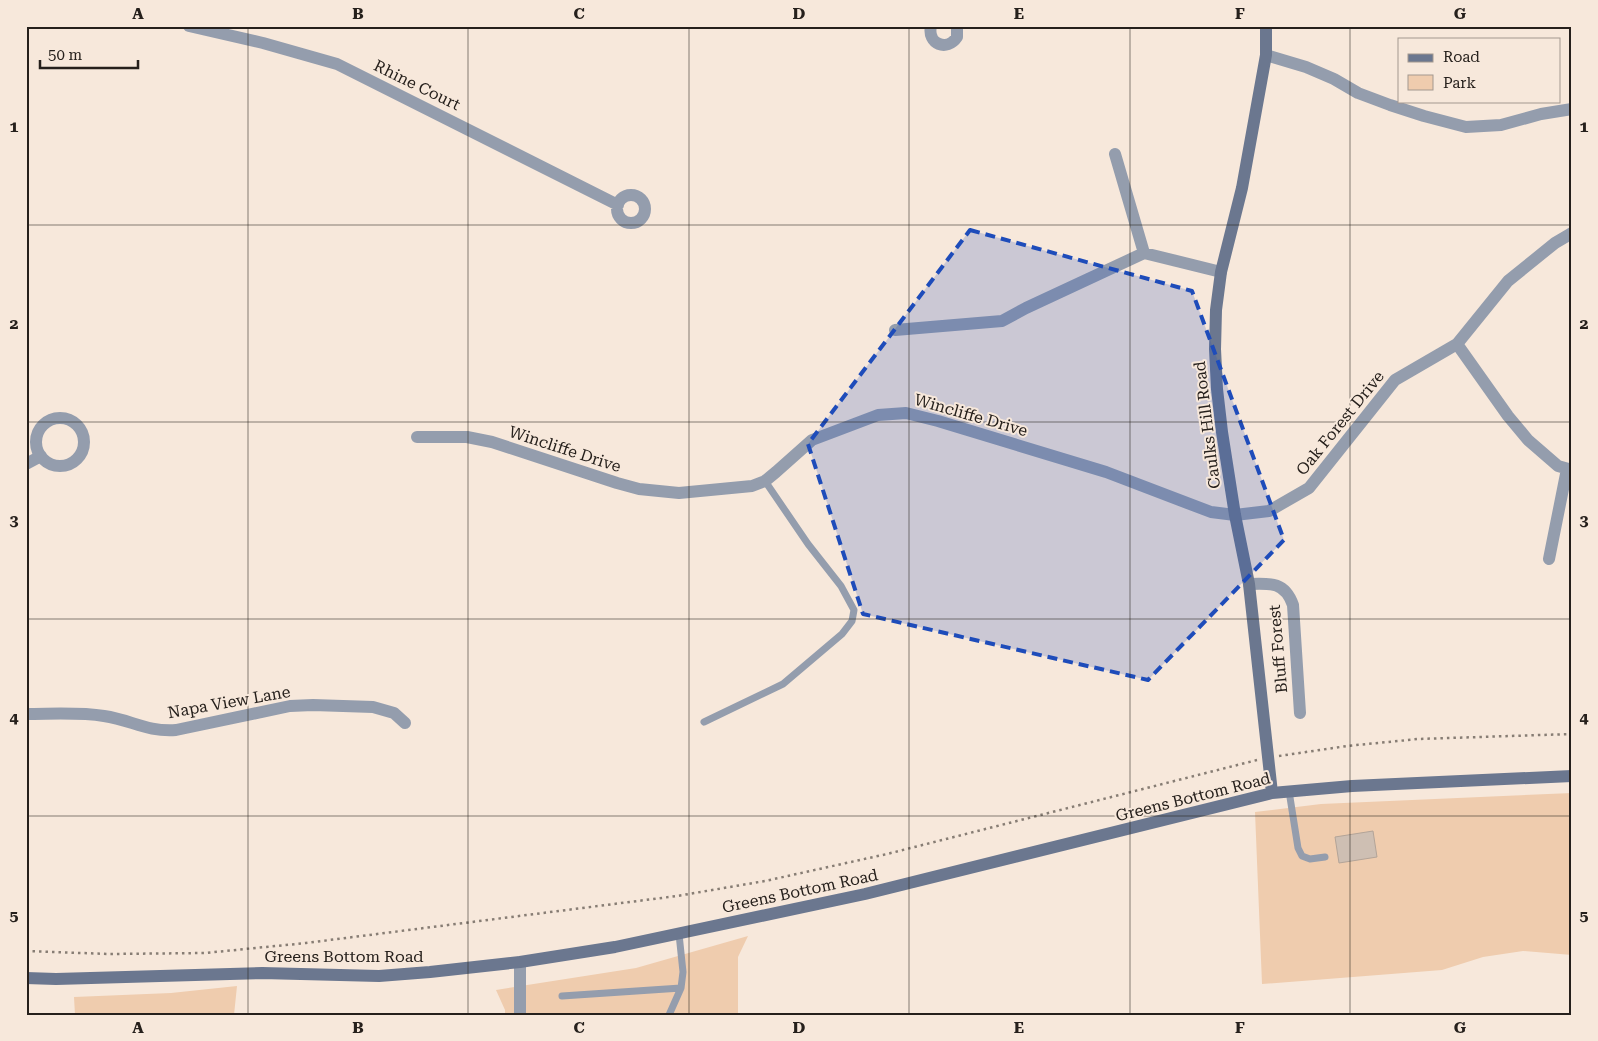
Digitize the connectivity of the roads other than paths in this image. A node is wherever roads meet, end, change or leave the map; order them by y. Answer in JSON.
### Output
{"nodes":[{"id":1,"x":189,"y":26,"type":"edge"},
{"id":2,"x":957,"y":26,"type":"edge"},
{"id":3,"x":1266,"y":26,"type":"edge"},
{"id":4,"x":929,"y":27,"type":"edge"},
{"id":5,"x":1266,"y":55,"type":"junction"},
{"id":6,"x":1572,"y":109,"type":"edge"},
{"id":7,"x":1115,"y":154,"type":"dead end"},
{"id":8,"x":618,"y":205,"type":"dead end"},
{"id":9,"x":1572,"y":233,"type":"edge"},
{"id":10,"x":1144,"y":254,"type":"junction"},
{"id":11,"x":1221,"y":272,"type":"junction"},
{"id":12,"x":895,"y":330,"type":"dead end"},
{"id":13,"x":1457,"y":344,"type":"junction"},
{"id":14,"x":417,"y":437,"type":"dead end"},
{"id":15,"x":41,"y":456,"type":"dead end"},
{"id":16,"x":26,"y":464,"type":"edge"},
{"id":17,"x":1569,"y":469,"type":"edge"},
{"id":18,"x":764,"y":481,"type":"junction"},
{"id":19,"x":1235,"y":515,"type":"junction"},
{"id":20,"x":1549,"y":559,"type":"dead end"},
{"id":21,"x":1249,"y":584,"type":"junction"},
{"id":22,"x":26,"y":714,"type":"edge"},
{"id":23,"x":1300,"y":714,"type":"dead end"},
{"id":24,"x":704,"y":722,"type":"dead end"},
{"id":25,"x":405,"y":723,"type":"dead end"},
{"id":26,"x":1572,"y":776,"type":"edge"},
{"id":27,"x":1289,"y":791,"type":"junction"},
{"id":28,"x":1272,"y":793,"type":"junction"},
{"id":29,"x":1325,"y":857,"type":"dead end"},
{"id":30,"x":679,"y":934,"type":"junction"},
{"id":31,"x":520,"y":962,"type":"junction"},
{"id":32,"x":26,"y":978,"type":"edge"},
{"id":33,"x":681,"y":988,"type":"junction"},
{"id":34,"x":562,"y":996,"type":"dead end"},
{"id":35,"x":520,"y":1015,"type":"edge"},
{"id":36,"x":669,"y":1015,"type":"edge"}],
"edges":[{"from":1,"to":8,"type":"street","name":"Rhine Court"},
{"from":2,"to":4,"type":"street"},
{"from":3,"to":5,"type":"street","name":"Caulks Hill Road"},
{"from":5,"to":6,"type":"street"},
{"from":5,"to":11,"type":"street","name":"Caulks Hill Road"},
{"from":7,"to":10,"type":"street"},
{"from":9,"to":13,"type":"street","name":"Oak Forest Drive"},
{"from":10,"to":11,"type":"street"},
{"from":10,"to":12,"type":"street"},
{"from":11,"to":19,"type":"street","name":"Caulks Hill Road"},
{"from":13,"to":17,"type":"street"},
{"from":13,"to":19,"type":"street","name":"Oak Forest Drive"},
{"from":14,"to":18,"type":"street","name":"Wincliffe Drive"},
{"from":15,"to":16,"type":"street"},
{"from":17,"to":20,"type":"street"},
{"from":18,"to":19,"type":"street","name":"Wincliffe Drive"},
{"from":18,"to":24,"type":"lane"},
{"from":19,"to":21,"type":"street","name":"Caulks Hill Road"},
{"from":21,"to":23,"type":"street","name":"Bluff Forest"},
{"from":21,"to":28,"type":"street","name":"Caulks Hill Road"},
{"from":22,"to":25,"type":"street","name":"Napa View Lane"},
{"from":26,"to":27,"type":"street","name":"Greens Bottom Road"},
{"from":27,"to":28,"type":"street","name":"Greens Bottom Road"},
{"from":27,"to":29,"type":"lane"},
{"from":28,"to":30,"type":"street","name":"Greens Bottom Road"},
{"from":30,"to":31,"type":"street","name":"Greens Bottom Road"},
{"from":30,"to":33,"type":"lane"},
{"from":31,"to":32,"type":"street","name":"Greens Bottom Road"},
{"from":31,"to":35,"type":"street"},
{"from":33,"to":34,"type":"lane"},
{"from":33,"to":36,"type":"lane"}]}
